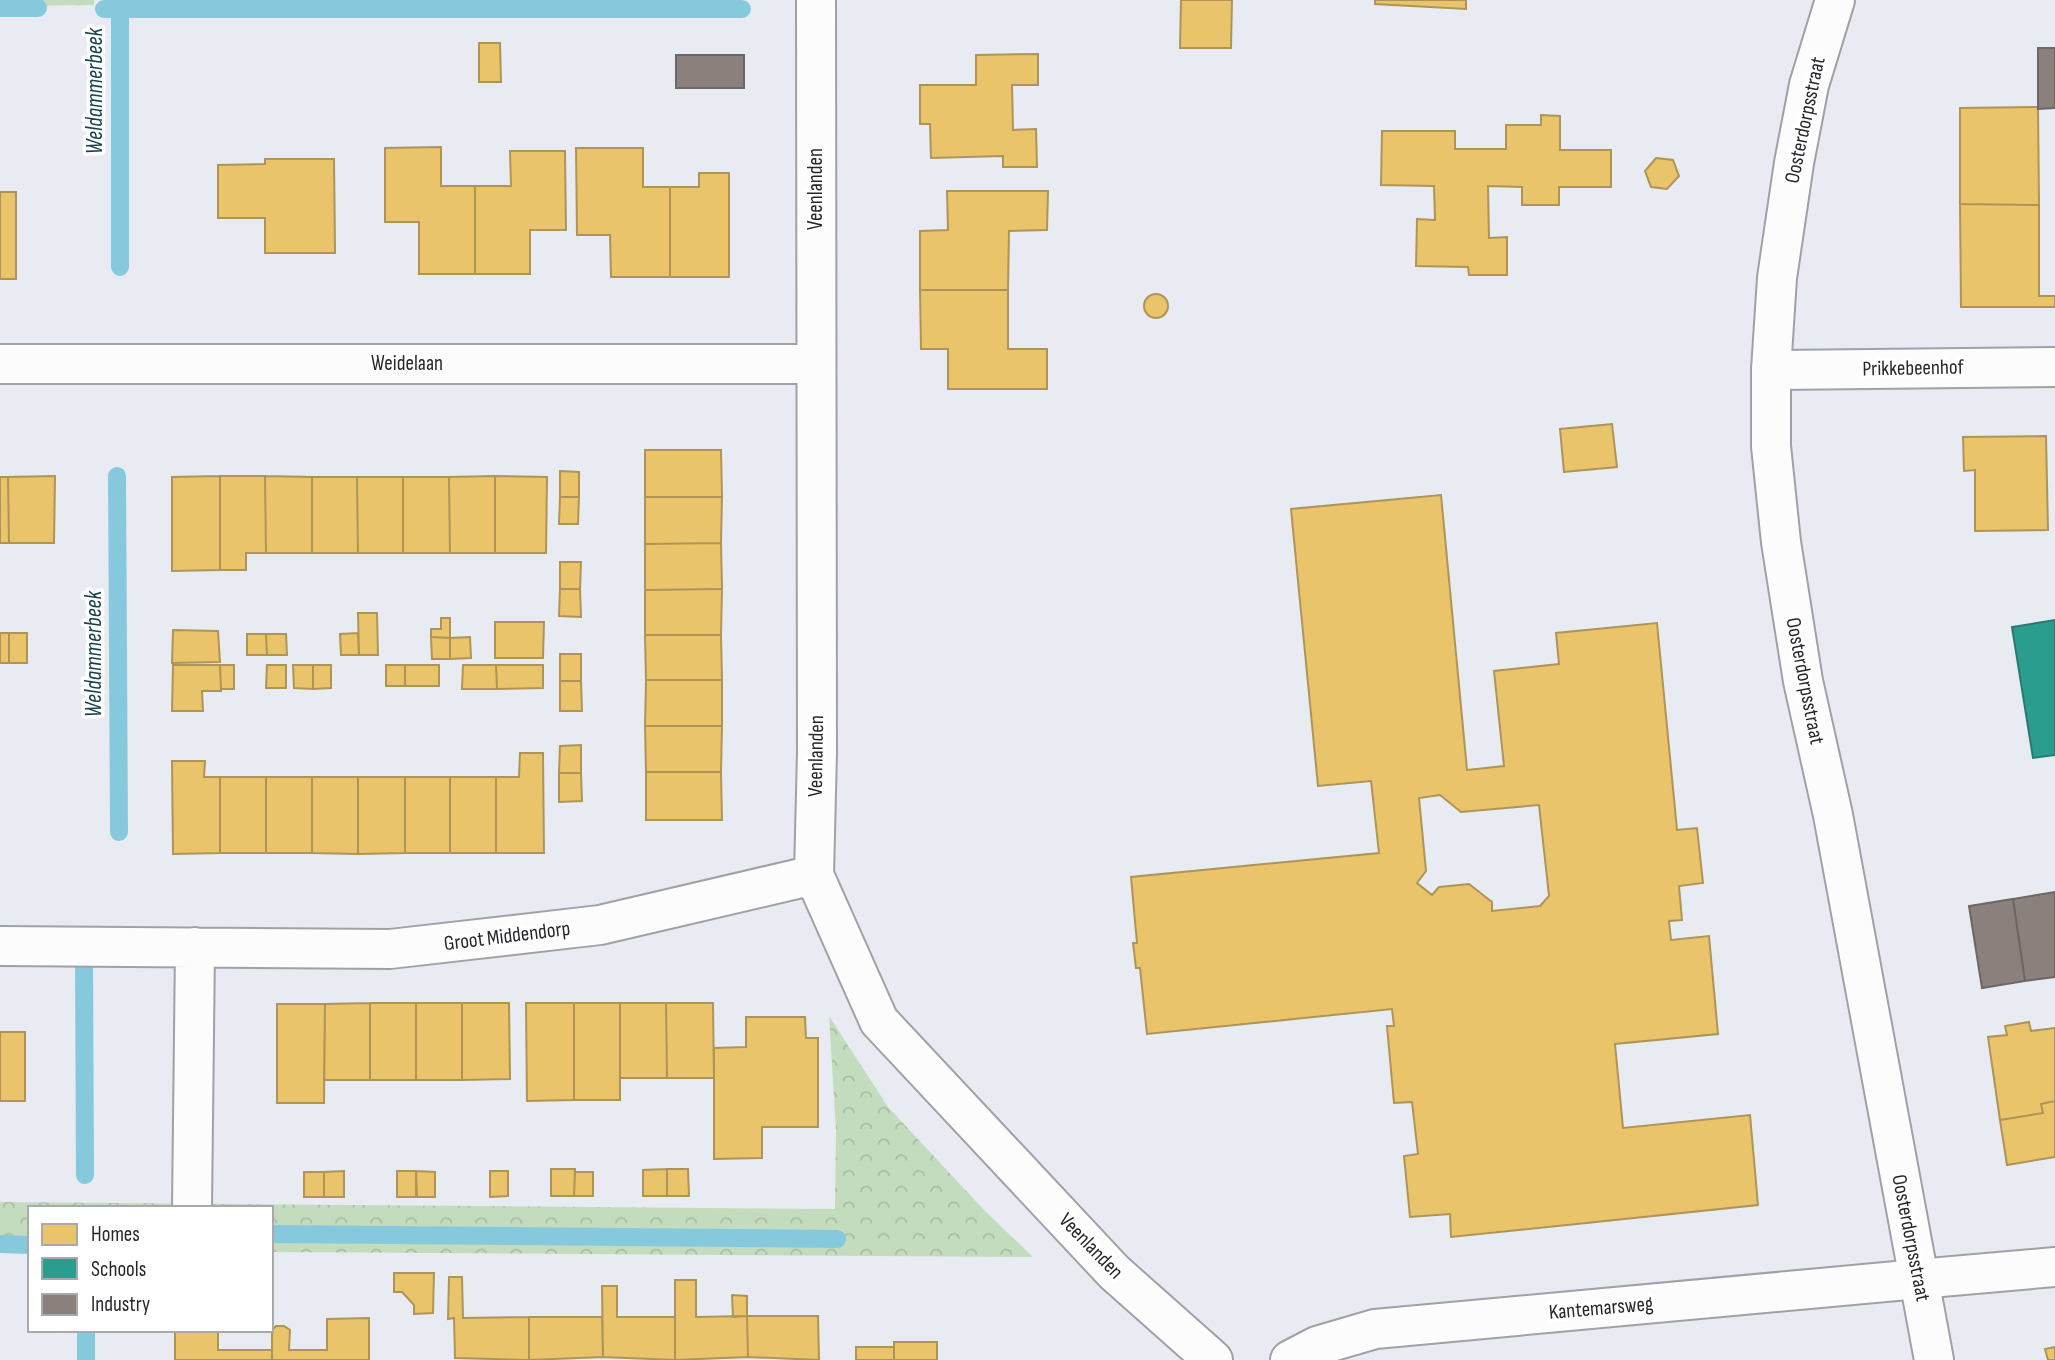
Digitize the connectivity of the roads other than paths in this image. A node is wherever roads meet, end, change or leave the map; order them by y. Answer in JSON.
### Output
{"nodes":[{"id":1,"x":816,"y":0,"type":"edge"},
{"id":2,"x":1835,"y":0,"type":"edge"},
{"id":3,"x":0,"y":364,"type":"edge"},
{"id":4,"x":815,"y":364,"type":"junction"},
{"id":5,"x":2055,"y":367,"type":"edge"},
{"id":6,"x":1771,"y":370,"type":"junction"},
{"id":7,"x":814,"y":875,"type":"junction"},
{"id":8,"x":0,"y":946,"type":"edge"},
{"id":9,"x":195,"y":947,"type":"junction"},
{"id":10,"x":191,"y":1206,"type":"edge"},
{"id":11,"x":2055,"y":1268,"type":"edge"},
{"id":12,"x":1918,"y":1279,"type":"junction"},
{"id":13,"x":1213,"y":1360,"type":"edge"},
{"id":14,"x":1290,"y":1360,"type":"edge"},
{"id":15,"x":1934,"y":1360,"type":"edge"}],
"edges":[{"from":1,"to":4,"type":"street","name":"Veenlanden"},
{"from":2,"to":6,"type":"street","name":"Oosterdorpsstraat"},
{"from":3,"to":4,"type":"street","name":"Weidelaan"},
{"from":4,"to":7,"type":"street","name":"Veenlanden"},
{"from":5,"to":6,"type":"street","name":"Prikkebeenhof"},
{"from":6,"to":12,"type":"street","name":"Oosterdorpsstraat"},
{"from":7,"to":9,"type":"street","name":"Groot Middendorp"},
{"from":7,"to":13,"type":"street","name":"Veenlanden"},
{"from":8,"to":9,"type":"street","name":"Groot Middendorp"},
{"from":9,"to":10,"type":"street"},
{"from":11,"to":12,"type":"street","name":"Kantemarsweg"},
{"from":12,"to":14,"type":"street","name":"Kantemarsweg"},
{"from":12,"to":15,"type":"street","name":"Oosterdorpsstraat"}]}
